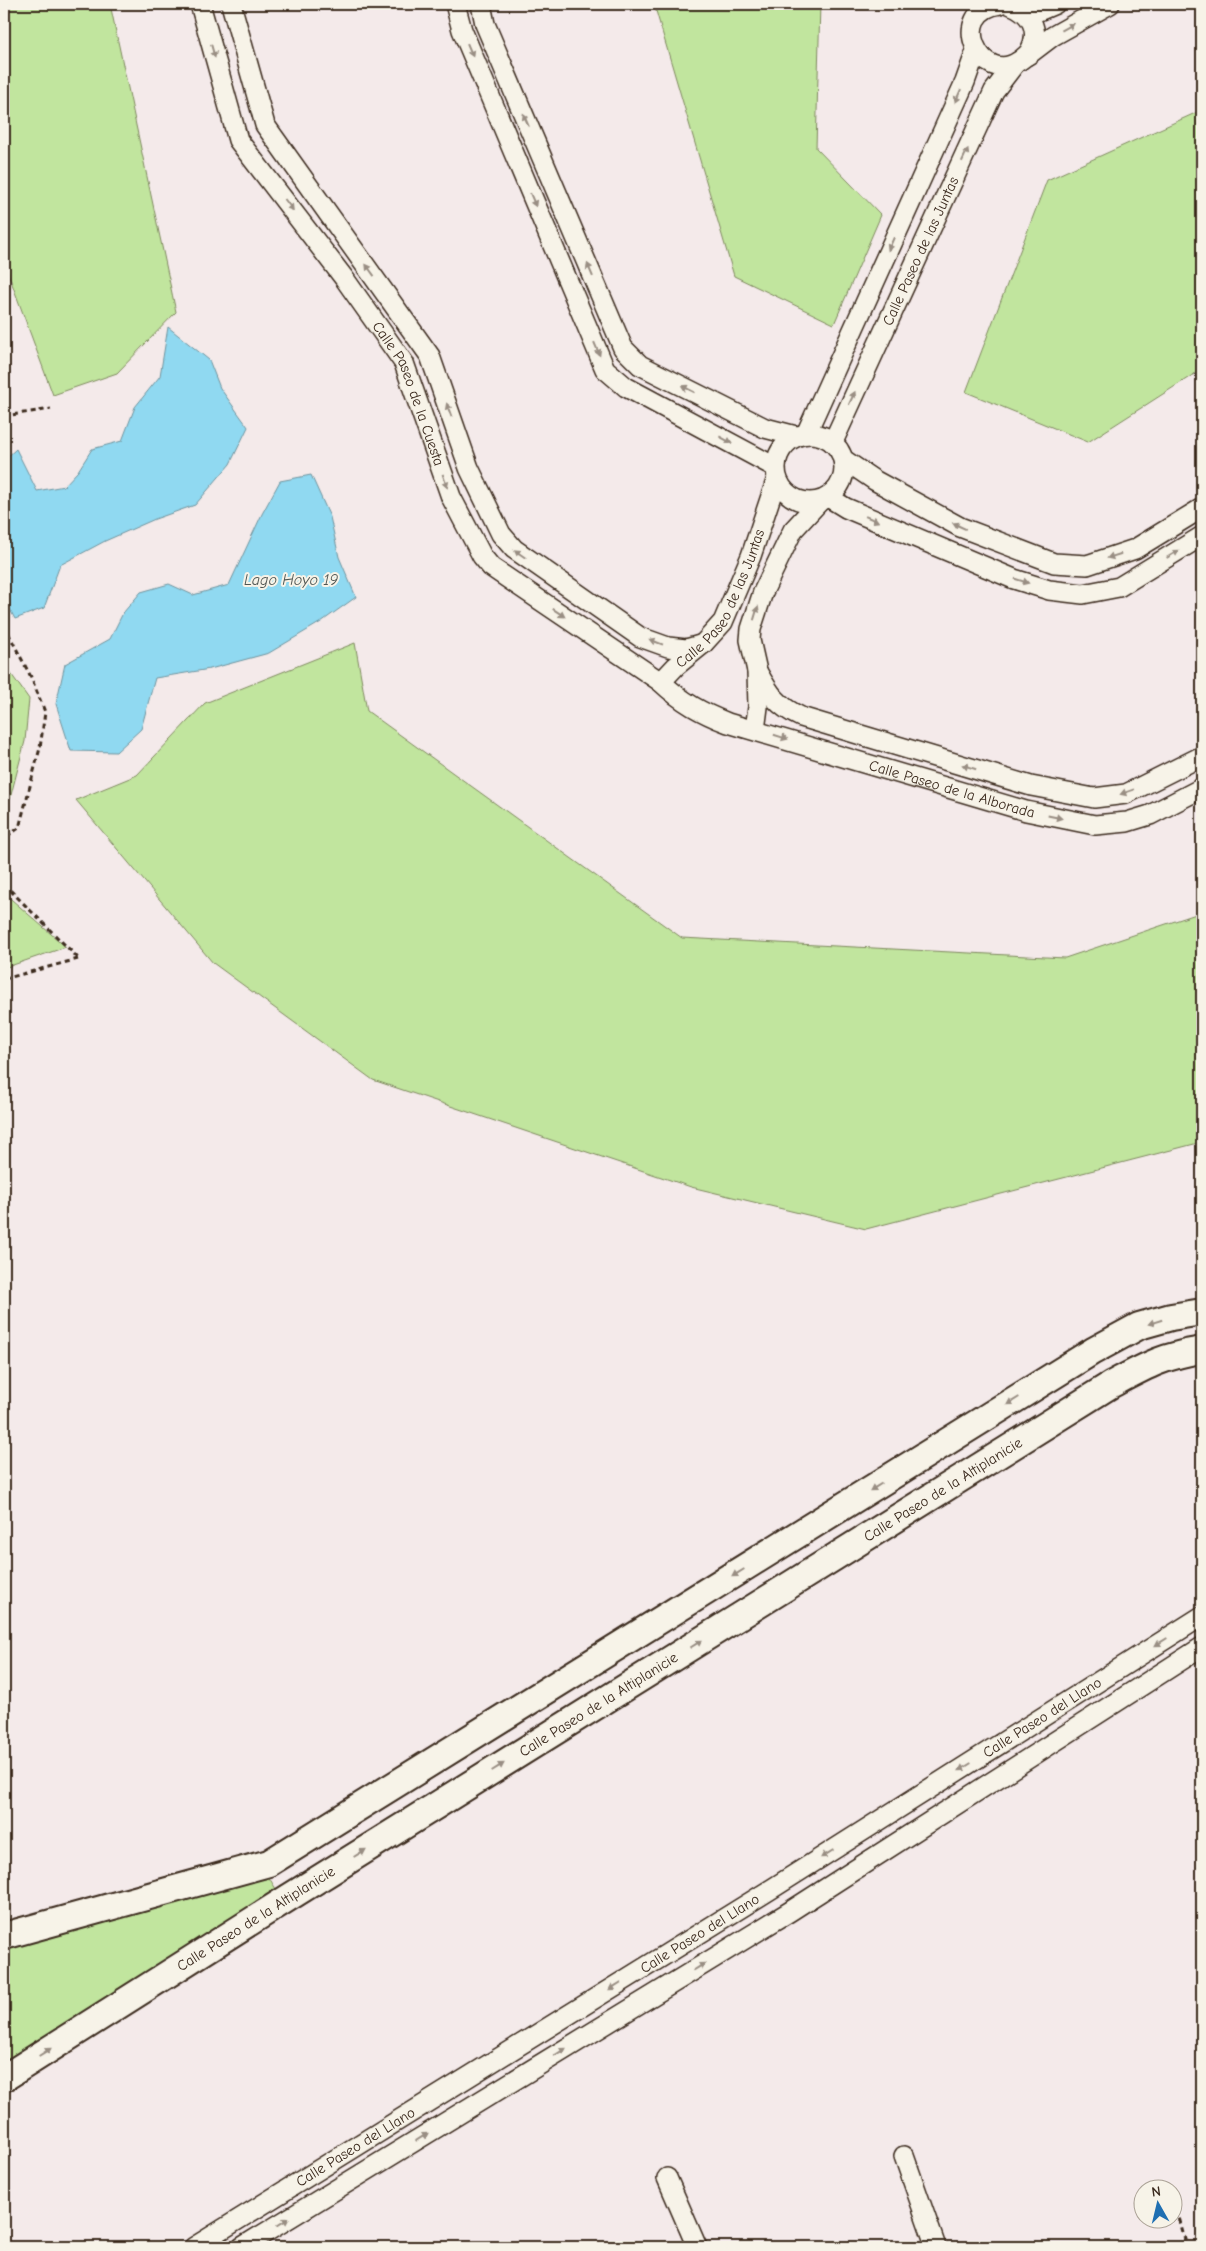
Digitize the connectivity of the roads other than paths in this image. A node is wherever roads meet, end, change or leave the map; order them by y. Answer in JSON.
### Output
{"nodes":[{"id":1,"x":200,"y":4,"type":"edge"},
{"id":2,"x":231,"y":4,"type":"edge"},
{"id":3,"x":455,"y":4,"type":"edge"},
{"id":4,"x":481,"y":4,"type":"edge"},
{"id":5,"x":1000,"y":4,"type":"edge"},
{"id":6,"x":1009,"y":4,"type":"edge"},
{"id":7,"x":1055,"y":4,"type":"edge"},
{"id":8,"x":1110,"y":4,"type":"edge"},
{"id":9,"x":977,"y":9,"type":"edge"},
{"id":10,"x":1029,"y":16,"type":"junction"},
{"id":11,"x":976,"y":51,"type":"junction"},
{"id":12,"x":1021,"y":60,"type":"junction"},
{"id":13,"x":506,"y":72,"type":"junction"},
{"id":14,"x":484,"y":82,"type":"junction"},
{"id":15,"x":256,"y":94,"type":"junction"},
{"id":16,"x":228,"y":102,"type":"junction"},
{"id":17,"x":801,"y":435,"type":"junction"},
{"id":18,"x":833,"y":442,"type":"junction"},
{"id":19,"x":461,"y":444,"type":"junction"},
{"id":20,"x":435,"y":452,"type":"junction"},
{"id":21,"x":843,"y":459,"type":"junction"},
{"id":22,"x":776,"y":472,"type":"junction"},
{"id":23,"x":823,"y":500,"type":"junction"},
{"id":24,"x":1202,"y":508,"type":"edge"},
{"id":25,"x":1202,"y":536,"type":"edge"},
{"id":26,"x":718,"y":629,"type":"junction"},
{"id":27,"x":750,"y":640,"type":"junction"},
{"id":28,"x":703,"y":644,"type":"junction"},
{"id":29,"x":757,"y":671,"type":"junction"},
{"id":30,"x":661,"y":682,"type":"junction"},
{"id":31,"x":702,"y":713,"type":"joint"},
{"id":32,"x":755,"y":730,"type":"junction"},
{"id":33,"x":1202,"y":756,"type":"edge"},
{"id":34,"x":1147,"y":784,"type":"junction"},
{"id":35,"x":1202,"y":788,"type":"edge"},
{"id":36,"x":1160,"y":810,"type":"junction"},
{"id":37,"x":1202,"y":1312,"type":"edge"},
{"id":38,"x":1202,"y":1350,"type":"edge"},
{"id":39,"x":1093,"y":1351,"type":"junction"},
{"id":40,"x":1112,"y":1384,"type":"junction"},
{"id":41,"x":706,"y":1593,"type":"junction"},
{"id":42,"x":1202,"y":1616,"type":"edge"},
{"id":43,"x":726,"y":1626,"type":"junction"},
{"id":44,"x":1202,"y":1648,"type":"edge"},
{"id":45,"x":269,"y":1863,"type":"junction"},
{"id":46,"x":773,"y":1888,"type":"junction"},
{"id":47,"x":288,"y":1898,"type":"junction"},
{"id":48,"x":790,"y":1912,"type":"junction"},
{"id":49,"x":4,"y":1936,"type":"edge"},
{"id":50,"x":4,"y":2078,"type":"edge"},
{"id":51,"x":904,"y":2156,"type":"dead end"},
{"id":52,"x":667,"y":2178,"type":"dead end"},
{"id":53,"x":217,"y":2241,"type":"edge"},
{"id":54,"x":194,"y":2247,"type":"edge"},
{"id":55,"x":242,"y":2247,"type":"edge"},
{"id":56,"x":697,"y":2247,"type":"edge"},
{"id":57,"x":936,"y":2247,"type":"edge"}],
"edges":[{"from":1,"to":16,"type":"street","name":"Calle Paseo de la Cuesta","one_way":true},
{"from":2,"to":15,"type":"street","name":"Calle Paseo de la Cuesta"},
{"from":3,"to":14,"type":"street","one_way":true},
{"from":4,"to":13,"type":"street"},
{"from":5,"to":9,"type":"street"},
{"from":6,"to":10,"type":"street"},
{"from":7,"to":10,"type":"street"},
{"from":12,"to":8,"type":"street","one_way":true},
{"from":9,"to":11,"type":"street"},
{"from":10,"to":12,"type":"street"},
{"from":11,"to":12,"type":"street"},
{"from":11,"to":17,"type":"street","name":"Calle Paseo de las Juntas","one_way":true},
{"from":18,"to":12,"type":"street","name":"Calle Paseo de las Juntas","one_way":true},
{"from":13,"to":14,"type":"street"},
{"from":17,"to":13,"type":"street","one_way":true},
{"from":14,"to":22,"type":"street","one_way":true},
{"from":15,"to":16,"type":"street"},
{"from":19,"to":15,"type":"street","name":"Calle Paseo de la Cuesta","one_way":true},
{"from":16,"to":20,"type":"street","name":"Calle Paseo de la Cuesta","one_way":true},
{"from":17,"to":18,"type":"street"},
{"from":17,"to":22,"type":"street"},
{"from":18,"to":21,"type":"street"},
{"from":19,"to":20,"type":"street"},
{"from":28,"to":19,"type":"street","name":"Calle Paseo de la Cuesta","one_way":true},
{"from":20,"to":30,"type":"street","name":"Calle Paseo de la Cuesta","one_way":true},
{"from":21,"to":23,"type":"street"},
{"from":24,"to":21,"type":"street","one_way":true},
{"from":22,"to":23,"type":"street"},
{"from":22,"to":26,"type":"street","name":"Calle Paseo de las Juntas"},
{"from":23,"to":25,"type":"street","one_way":true},
{"from":27,"to":23,"type":"street","one_way":true},
{"from":26,"to":27,"type":"street"},
{"from":26,"to":28,"type":"street","name":"Calle Paseo de las Juntas"},
{"from":27,"to":29,"type":"street"},
{"from":28,"to":30,"type":"street","name":"Calle Paseo de las Juntas"},
{"from":29,"to":32,"type":"street"},
{"from":34,"to":29,"type":"street","name":"Calle Paseo de la Alborada","one_way":true},
{"from":30,"to":31,"type":"street","name":"Calle Paseo de la Cuesta"},
{"from":31,"to":32,"type":"street","name":"Calle Paseo de la Alborada"},
{"from":32,"to":36,"type":"street","name":"Calle Paseo de la Alborada","one_way":true},
{"from":33,"to":34,"type":"street","name":"Calle Paseo de la Alborada"},
{"from":34,"to":36,"type":"street"},
{"from":35,"to":36,"type":"street","name":"Calle Paseo de la Alborada"},
{"from":37,"to":39,"type":"street","one_way":true},
{"from":38,"to":40,"type":"street","name":"Calle Paseo de la Altiplanicie"},
{"from":39,"to":40,"type":"street"},
{"from":39,"to":41,"type":"street","one_way":true},
{"from":40,"to":43,"type":"street","name":"Calle Paseo de la Altiplanicie"},
{"from":41,"to":43,"type":"street"},
{"from":41,"to":45,"type":"street"},
{"from":42,"to":46,"type":"street","name":"Calle Paseo del Llano","one_way":true},
{"from":47,"to":43,"type":"street","name":"Calle Paseo de la Altiplanicie","one_way":true},
{"from":44,"to":48,"type":"street","name":"Calle Paseo del Llano"},
{"from":45,"to":47,"type":"street"},
{"from":45,"to":49,"type":"street"},
{"from":46,"to":48,"type":"street"},
{"from":46,"to":53,"type":"street","name":"Calle Paseo del Llano","one_way":true},
{"from":50,"to":47,"type":"street","name":"Calle Paseo de la Altiplanicie","one_way":true},
{"from":55,"to":48,"type":"street","name":"Calle Paseo del Llano","one_way":true},
{"from":51,"to":57,"type":"street"},
{"from":52,"to":56,"type":"street"},
{"from":53,"to":54,"type":"street","name":"Calle Paseo del Llano"}]}
